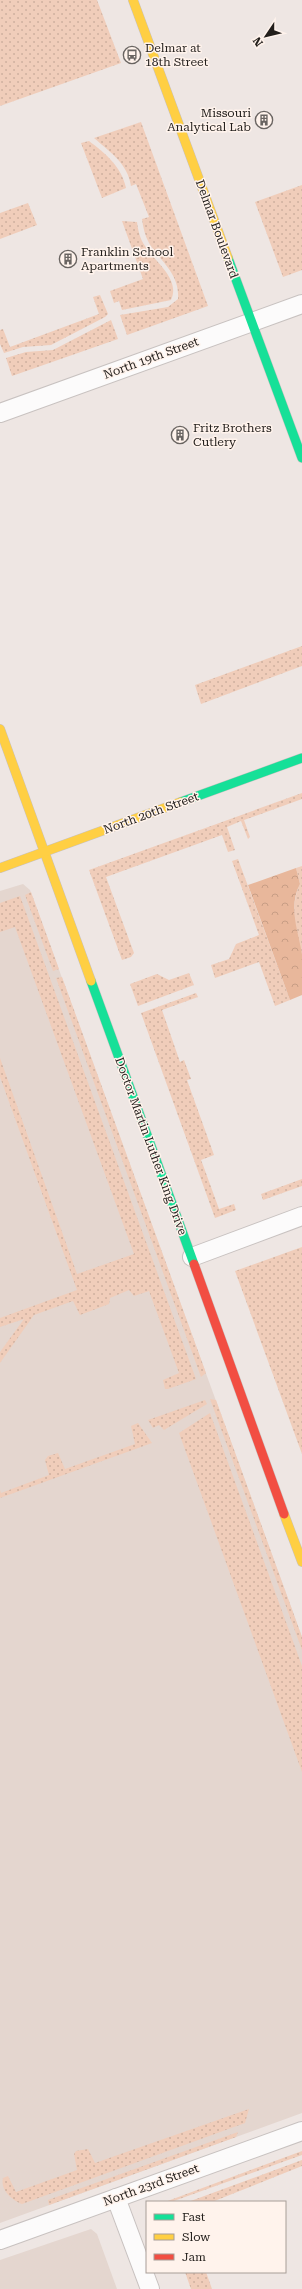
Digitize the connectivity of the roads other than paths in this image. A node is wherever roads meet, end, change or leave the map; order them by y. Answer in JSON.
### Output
{"nodes":[{"id":1,"x":133,"y":0,"type":"edge"},
{"id":2,"x":302,"y":304,"type":"edge"},
{"id":3,"x":251,"y":322,"type":"junction"},
{"id":4,"x":0,"y":413,"type":"edge"},
{"id":5,"x":302,"y":458,"type":"edge"},
{"id":6,"x":0,"y":729,"type":"edge"},
{"id":7,"x":302,"y":758,"type":"edge"},
{"id":8,"x":44,"y":852,"type":"junction"},
{"id":9,"x":0,"y":868,"type":"edge"},
{"id":10,"x":302,"y":1216,"type":"edge"},
{"id":11,"x":192,"y":1257,"type":"junction"},
{"id":12,"x":302,"y":1562,"type":"edge"},
{"id":13,"x":302,"y":2131,"type":"edge"},
{"id":14,"x":116,"y":2198,"type":"junction"},
{"id":15,"x":0,"y":2240,"type":"edge"},
{"id":16,"x":150,"y":2289,"type":"edge"}],
"edges":[{"from":1,"to":3,"type":"main road","name":"Delmar Boulevard"},
{"from":2,"to":3,"type":"street","name":"North 19th Street"},
{"from":3,"to":4,"type":"street","name":"North 19th Street"},
{"from":3,"to":5,"type":"main road","name":"Delmar Boulevard"},
{"from":6,"to":8,"type":"main road","name":"Doctor Martin Luther King Drive"},
{"from":7,"to":8,"type":"main road","name":"North 20th Street"},
{"from":8,"to":9,"type":"main road","name":"North 20th Street"},
{"from":8,"to":11,"type":"main road","name":"Doctor Martin Luther King Drive"},
{"from":10,"to":11,"type":"street"},
{"from":11,"to":12,"type":"main road","name":"Doctor Martin Luther King Drive"},
{"from":13,"to":14,"type":"street","name":"North 23rd Street"},
{"from":14,"to":15,"type":"street","name":"North 23rd Street"},
{"from":14,"to":16,"type":"street"}]}
